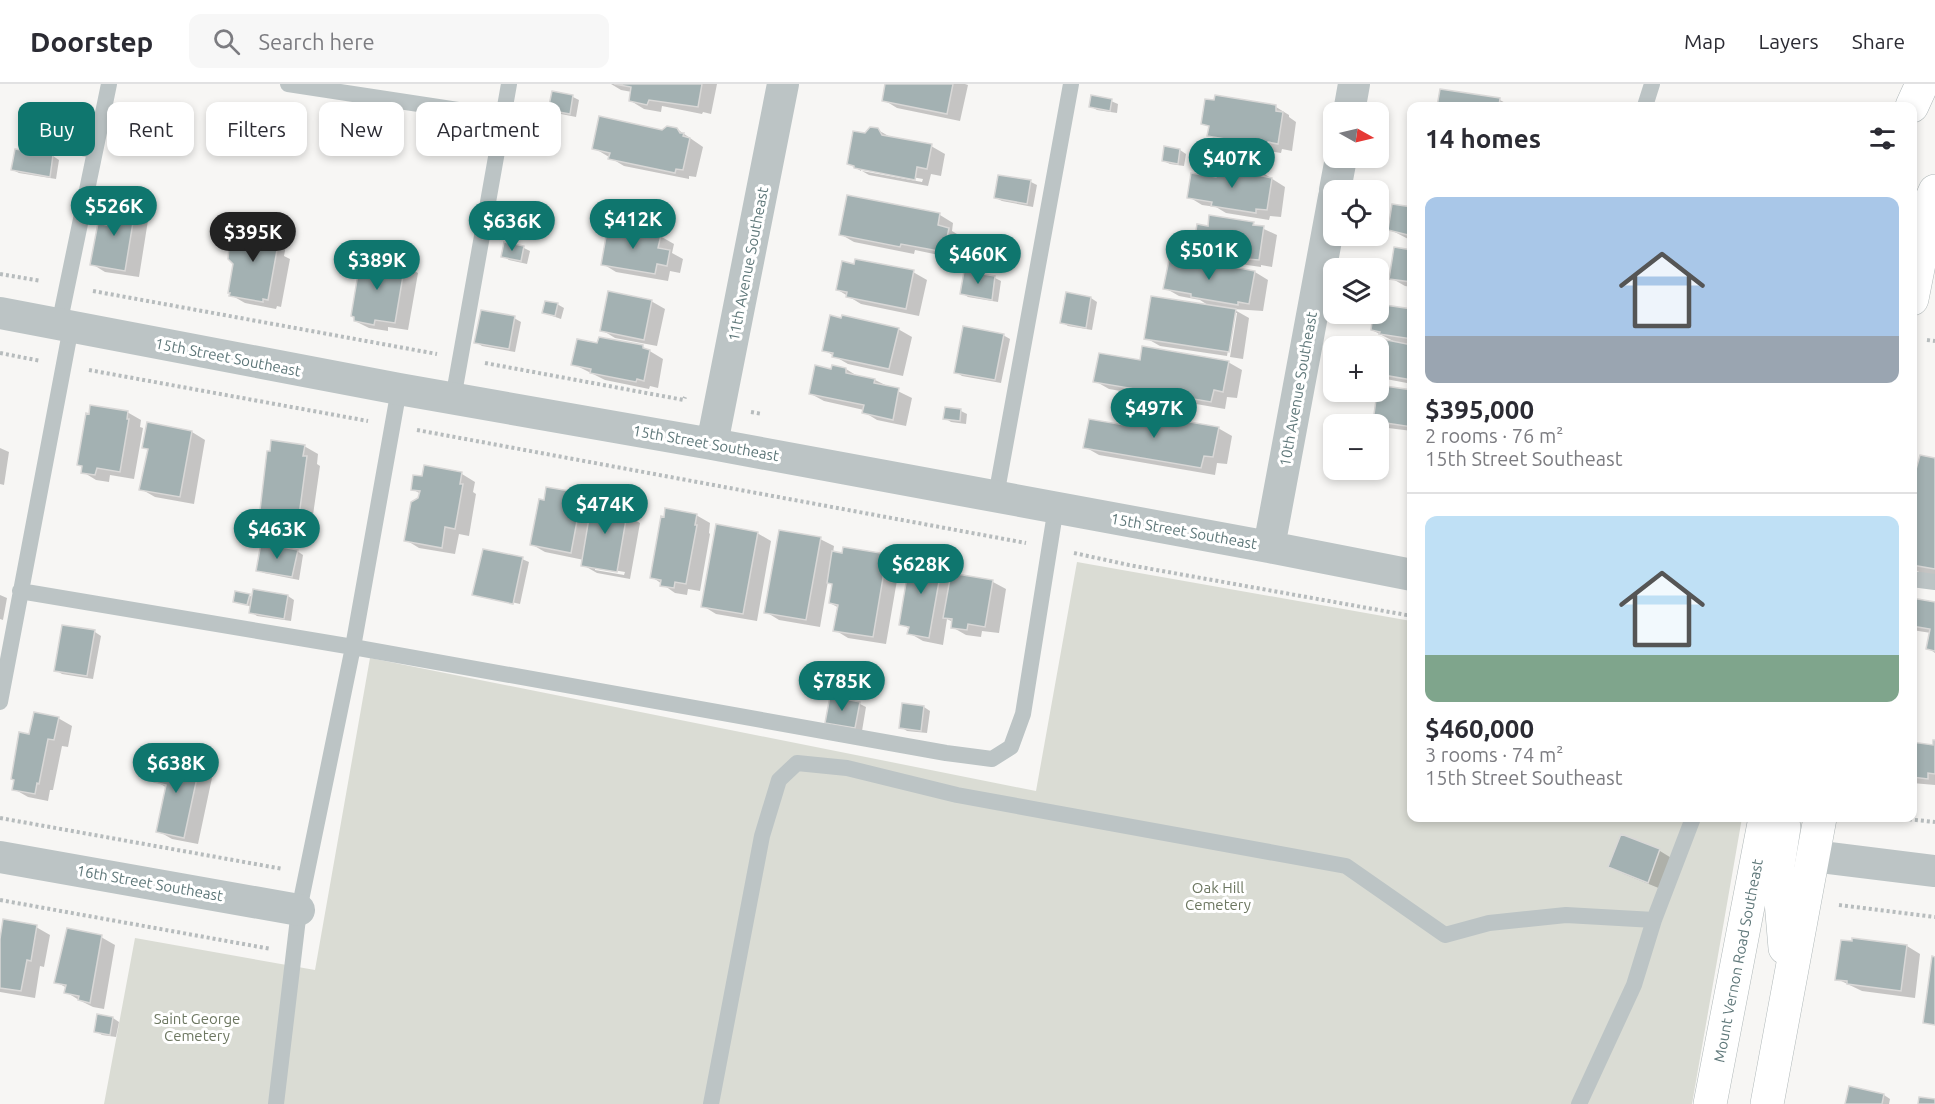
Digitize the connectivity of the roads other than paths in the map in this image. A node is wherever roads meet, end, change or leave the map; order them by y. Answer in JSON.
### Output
{"nodes":[{"id":1,"x":109,"y":84,"type":"edge"},
{"id":2,"x":288,"y":84,"type":"edge"},
{"id":3,"x":510,"y":84,"type":"edge"},
{"id":4,"x":783,"y":84,"type":"edge"},
{"id":5,"x":1071,"y":84,"type":"edge"},
{"id":6,"x":1354,"y":84,"type":"edge"},
{"id":7,"x":1652,"y":84,"type":"edge"},
{"id":8,"x":1922,"y":84,"type":"edge"},
{"id":9,"x":507,"y":102,"type":"edge"},
{"id":10,"x":1351,"y":102,"type":"edge"},
{"id":11,"x":1646,"y":102,"type":"edge"},
{"id":12,"x":1914,"y":102,"type":"edge"},
{"id":13,"x":416,"y":104,"type":"edge"},
{"id":14,"x":497,"y":156,"type":"edge"},
{"id":15,"x":1935,"y":191,"type":"edge"},
{"id":16,"x":1325,"y":246,"type":"edge"},
{"id":17,"x":1917,"y":274,"type":"edge"},
{"id":18,"x":0,"y":313,"type":"edge"},
{"id":19,"x":65,"y":326,"type":"junction"},
{"id":20,"x":399,"y":389,"type":"junction"},
{"id":21,"x":453,"y":399,"type":"junction"},
{"id":22,"x":712,"y":444,"type":"junction"},
{"id":23,"x":996,"y":496,"type":"junction"},
{"id":24,"x":1056,"y":507,"type":"junction"},
{"id":25,"x":1269,"y":547,"type":"junction"},
{"id":26,"x":1407,"y":574,"type":"edge"},
{"id":27,"x":1917,"y":580,"type":"edge"},
{"id":28,"x":1935,"y":582,"type":"edge"},
{"id":29,"x":20,"y":591,"type":"junction"},
{"id":30,"x":353,"y":647,"type":"junction"},
{"id":31,"x":0,"y":702,"type":"edge"},
{"id":32,"x":1691,"y":822,"type":"edge"},
{"id":33,"x":1764,"y":822,"type":"edge"},
{"id":34,"x":1784,"y":822,"type":"edge"},
{"id":35,"x":1819,"y":822,"type":"edge"},
{"id":36,"x":1813,"y":856,"type":"junction"},
{"id":37,"x":0,"y":857,"type":"edge"},
{"id":38,"x":1935,"y":871,"type":"edge"},
{"id":39,"x":299,"y":910,"type":"junction"},
{"id":40,"x":1654,"y":920,"type":"junction"},
{"id":41,"x":1788,"y":989,"type":"junction"},
{"id":42,"x":276,"y":1104,"type":"edge"},
{"id":43,"x":711,"y":1104,"type":"edge"},
{"id":44,"x":1579,"y":1104,"type":"edge"},
{"id":45,"x":1710,"y":1104,"type":"edge"},
{"id":46,"x":1767,"y":1104,"type":"edge"}],
"edges":[{"from":1,"to":19,"type":"lane"},
{"from":2,"to":13,"type":"lane"},
{"from":3,"to":9,"type":"lane"},
{"from":4,"to":22,"type":"street","name":"11th Avenue Southeast"},
{"from":5,"to":23,"type":"lane"},
{"from":6,"to":10,"type":"street"},
{"from":7,"to":11,"type":"lane"},
{"from":8,"to":12,"type":"main road"},
{"from":14,"to":21,"type":"lane"},
{"from":15,"to":17,"type":"main road"},
{"from":16,"to":25,"type":"street","name":"10th Avenue Southeast"},
{"from":18,"to":19,"type":"street","name":"15th Street Southeast"},
{"from":19,"to":20,"type":"street","name":"15th Street Southeast"},
{"from":19,"to":29,"type":"lane"},
{"from":20,"to":21,"type":"street","name":"15th Street Southeast"},
{"from":20,"to":30,"type":"lane"},
{"from":21,"to":22,"type":"street","name":"15th Street Southeast"},
{"from":22,"to":23,"type":"street","name":"15th Street Southeast"},
{"from":23,"to":24,"type":"street","name":"15th Street Southeast"},
{"from":24,"to":25,"type":"street","name":"15th Street Southeast"},
{"from":24,"to":30,"type":"lane"},
{"from":25,"to":26,"type":"street","name":"15th Street Southeast"},
{"from":27,"to":28,"type":"lane"},
{"from":29,"to":30,"type":"lane"},
{"from":29,"to":31,"type":"lane"},
{"from":30,"to":39,"type":"lane"},
{"from":32,"to":40,"type":"lane"},
{"from":33,"to":45,"type":"main road","name":"Mount Vernon Road Southeast"},
{"from":34,"to":41,"type":"main road"},
{"from":35,"to":36,"type":"main road"},
{"from":36,"to":38,"type":"street"},
{"from":36,"to":41,"type":"main road"},
{"from":37,"to":39,"type":"street","name":"16th Street Southeast"},
{"from":39,"to":42,"type":"lane"},
{"from":40,"to":43,"type":"lane"},
{"from":40,"to":44,"type":"lane"},
{"from":41,"to":46,"type":"main road"}]}
